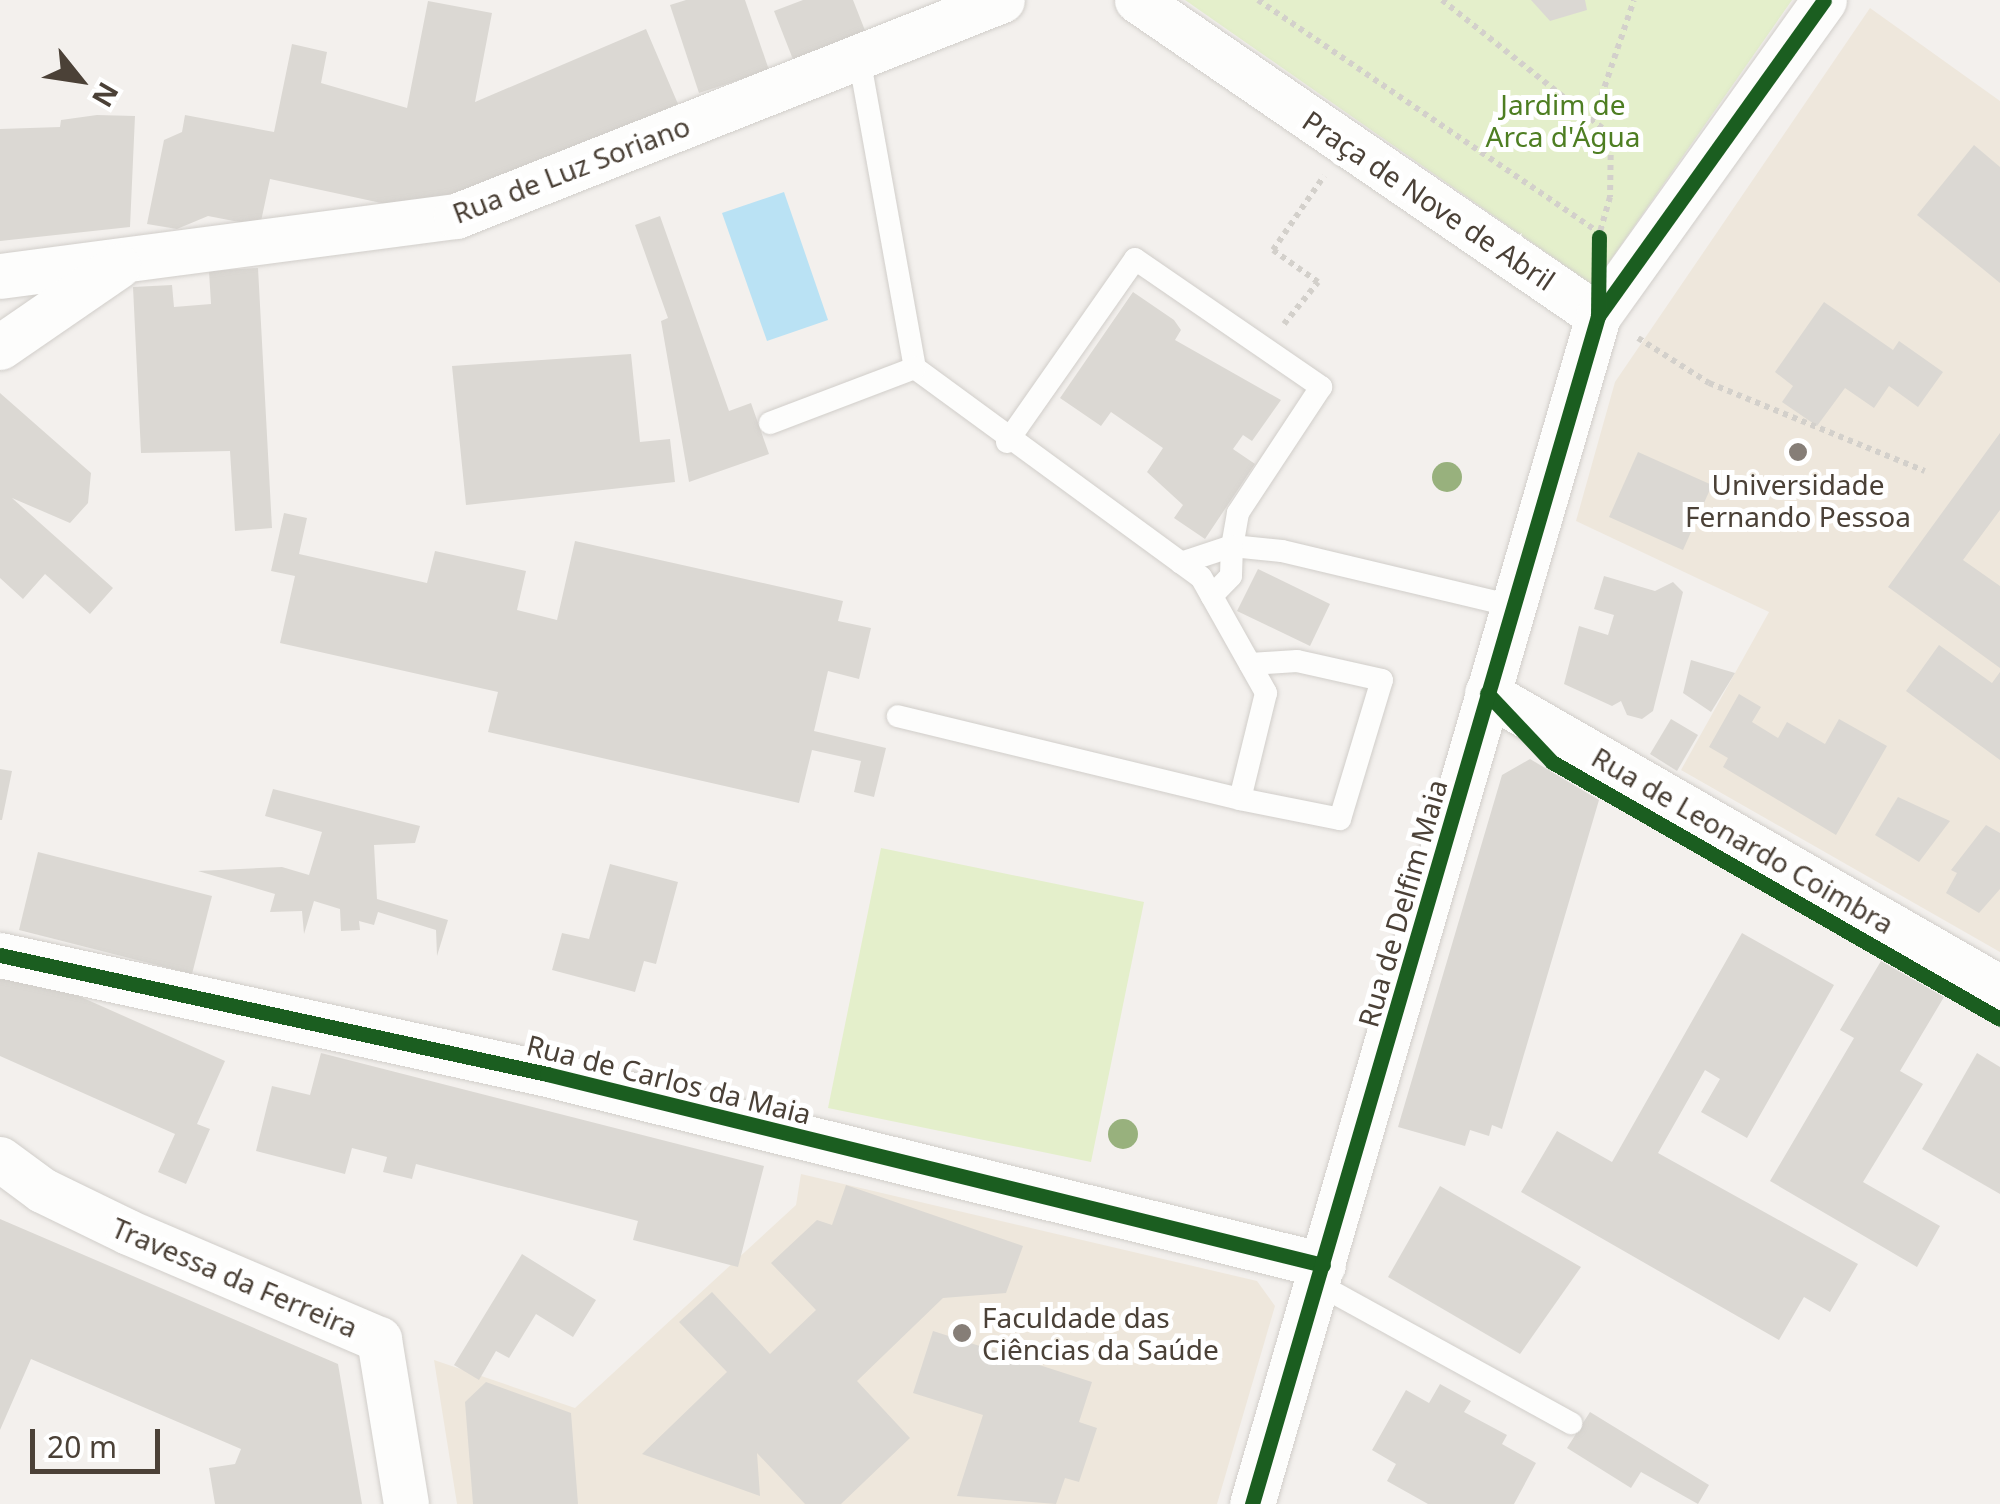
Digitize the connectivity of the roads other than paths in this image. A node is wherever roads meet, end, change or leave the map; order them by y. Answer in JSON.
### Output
{"nodes":[{"id":1,"x":1002,"y":0,"type":"edge"},
{"id":2,"x":1137,"y":0,"type":"edge"},
{"id":3,"x":1824,"y":0,"type":"edge"},
{"id":4,"x":858,"y":58,"type":"junction"},
{"id":5,"x":120,"y":265,"type":"junction"},
{"id":6,"x":0,"y":276,"type":"edge"},
{"id":7,"x":1581,"y":304,"type":"junction"},
{"id":8,"x":0,"y":347,"type":"edge"},
{"id":9,"x":915,"y":368,"type":"junction"},
{"id":10,"x":770,"y":423,"type":"dead end"},
{"id":11,"x":1006,"y":442,"type":"junction"},
{"id":12,"x":1232,"y":546,"type":"junction"},
{"id":13,"x":1181,"y":563,"type":"junction"},
{"id":14,"x":1212,"y":596,"type":"junction"},
{"id":15,"x":1512,"y":606,"type":"junction"},
{"id":16,"x":1250,"y":664,"type":"junction"},
{"id":17,"x":1486,"y":693,"type":"junction"},
{"id":18,"x":898,"y":716,"type":"dead end"},
{"id":19,"x":1240,"y":799,"type":"junction"},
{"id":20,"x":0,"y":955,"type":"edge"},
{"id":21,"x":2000,"y":988,"type":"edge"},
{"id":22,"x":0,"y":1159,"type":"edge"},
{"id":23,"x":1321,"y":1274,"type":"junction"},
{"id":24,"x":1570,"y":1423,"type":"dead end"},
{"id":25,"x":406,"y":1504,"type":"edge"},
{"id":26,"x":1252,"y":1504,"type":"edge"}],
"edges":[{"from":1,"to":4,"type":"street","name":"Rua de Luz Soriano"},
{"from":2,"to":7,"type":"street","name":"Praça de Nove de Abril"},
{"from":3,"to":7,"type":"street"},
{"from":4,"to":5,"type":"street","name":"Rua de Luz Soriano"},
{"from":4,"to":9,"type":"lane"},
{"from":5,"to":6,"type":"street","name":"Rua de Luz Soriano"},
{"from":5,"to":8,"type":"street"},
{"from":7,"to":15,"type":"street","name":"Rua de Delfim Maia"},
{"from":9,"to":10,"type":"lane"},
{"from":9,"to":11,"type":"lane"},
{"from":11,"to":12,"type":"lane"},
{"from":11,"to":13,"type":"lane"},
{"from":12,"to":13,"type":"lane"},
{"from":12,"to":14,"type":"lane"},
{"from":12,"to":15,"type":"lane"},
{"from":13,"to":14,"type":"lane"},
{"from":14,"to":16,"type":"lane"},
{"from":15,"to":17,"type":"street","name":"Rua de Delfim Maia"},
{"from":16,"to":19,"type":"lane"},
{"from":16,"to":19,"type":"lane"},
{"from":17,"to":21,"type":"street","name":"Rua de Leonardo Coimbra"},
{"from":17,"to":23,"type":"street","name":"Rua de Delfim Maia"},
{"from":18,"to":19,"type":"lane"},
{"from":20,"to":23,"type":"street","name":"Rua de Carlos da Maia"},
{"from":22,"to":25,"type":"street","name":"Travessa da Ferreira"},
{"from":23,"to":24,"type":"lane"},
{"from":23,"to":26,"type":"street","name":"Rua de Delfim Maia"}]}
